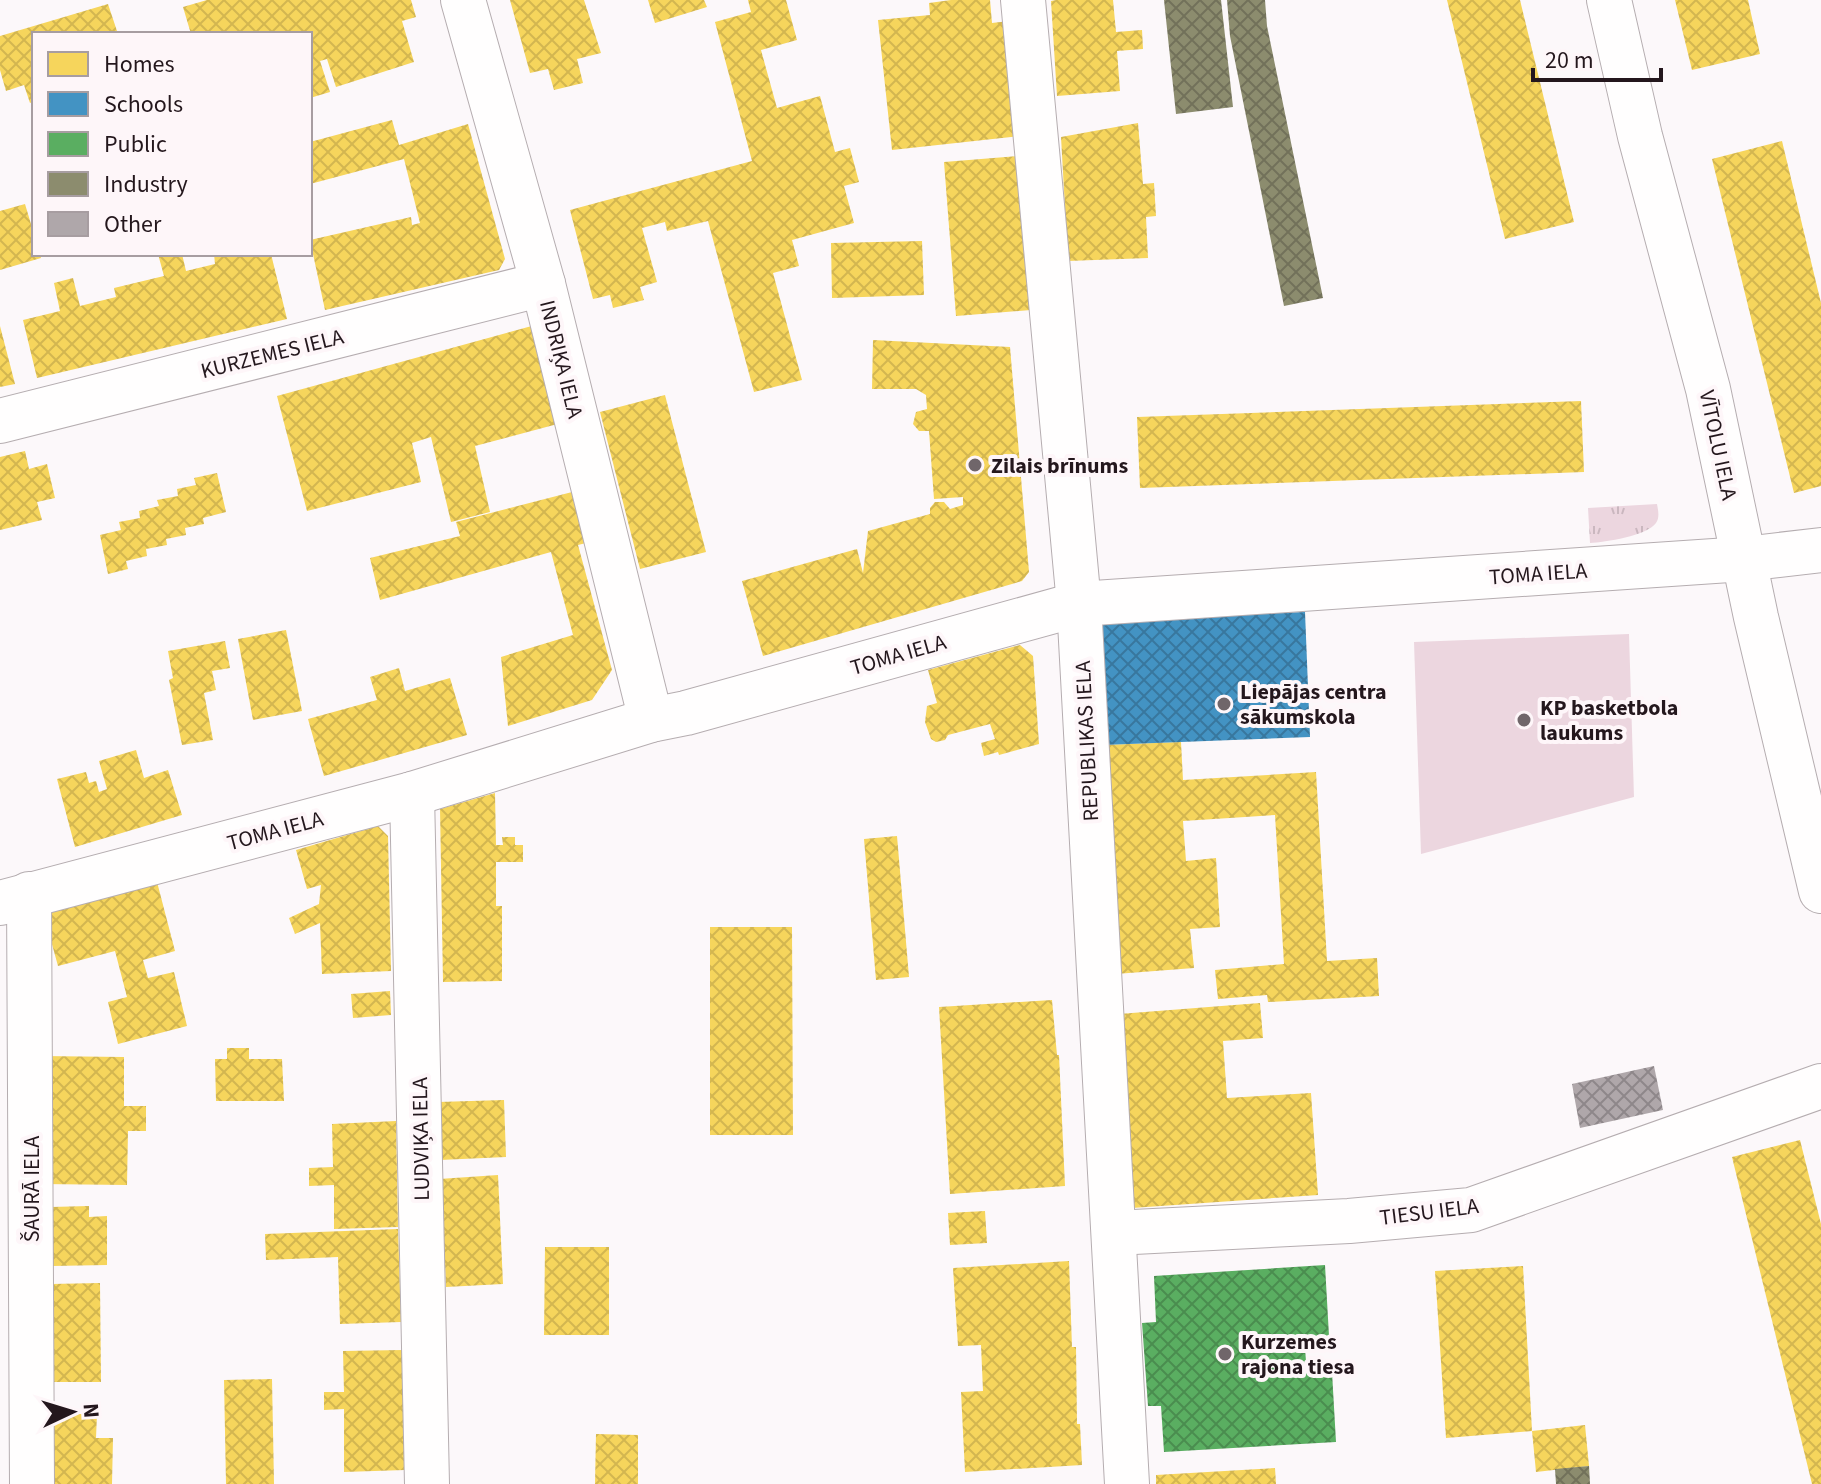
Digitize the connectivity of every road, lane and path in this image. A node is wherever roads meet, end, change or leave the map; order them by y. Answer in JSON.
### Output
{"nodes":[{"id":1,"x":463,"y":0,"type":"edge"},
{"id":2,"x":1023,"y":0,"type":"edge"},
{"id":3,"x":1609,"y":0,"type":"edge"},
{"id":4,"x":543,"y":284,"type":"junction"},
{"id":5,"x":0,"y":421,"type":"edge"},
{"id":6,"x":1821,"y":550,"type":"edge"},
{"id":7,"x":1744,"y":559,"type":"junction"},
{"id":8,"x":1079,"y":604,"type":"junction"},
{"id":9,"x":651,"y":720,"type":"junction"},
{"id":10,"x":412,"y":794,"type":"junction"},
{"id":11,"x":1821,"y":891,"type":"edge"},
{"id":12,"x":14,"y":898,"type":"edge"},
{"id":13,"x":1821,"y":1086,"type":"edge"},
{"id":14,"x":1114,"y":1233,"type":"junction"},
{"id":15,"x":32,"y":1484,"type":"edge"},
{"id":16,"x":427,"y":1484,"type":"edge"},
{"id":17,"x":1127,"y":1484,"type":"edge"}],
"edges":[{"from":1,"to":4,"type":"street","name":"INDRIĶA IELA"},
{"from":2,"to":8,"type":"street","name":"REPUBLIKAS IELA"},
{"from":3,"to":7,"type":"street","name":"VĪTOLU IELA"},
{"from":4,"to":5,"type":"street","name":"KURZEMES IELA"},
{"from":4,"to":9,"type":"street","name":"INDRIĶA IELA"},
{"from":6,"to":7,"type":"street","name":"TOMA IELA"},
{"from":7,"to":8,"type":"street","name":"TOMA IELA"},
{"from":7,"to":11,"type":"street","name":"VĪTOLU IELA"},
{"from":8,"to":9,"type":"street","name":"TOMA IELA"},
{"from":8,"to":14,"type":"street","name":"REPUBLIKAS IELA"},
{"from":9,"to":10,"type":"street","name":"TOMA IELA"},
{"from":10,"to":12,"type":"street","name":"TOMA IELA"},
{"from":10,"to":16,"type":"street","name":"LUDVIĶA IELA"},
{"from":12,"to":15,"type":"street","name":"ŠAURĀ IELA"},
{"from":13,"to":14,"type":"street","name":"TIESU IELA"},
{"from":14,"to":17,"type":"street","name":"REPUBLIKAS IELA"}]}
